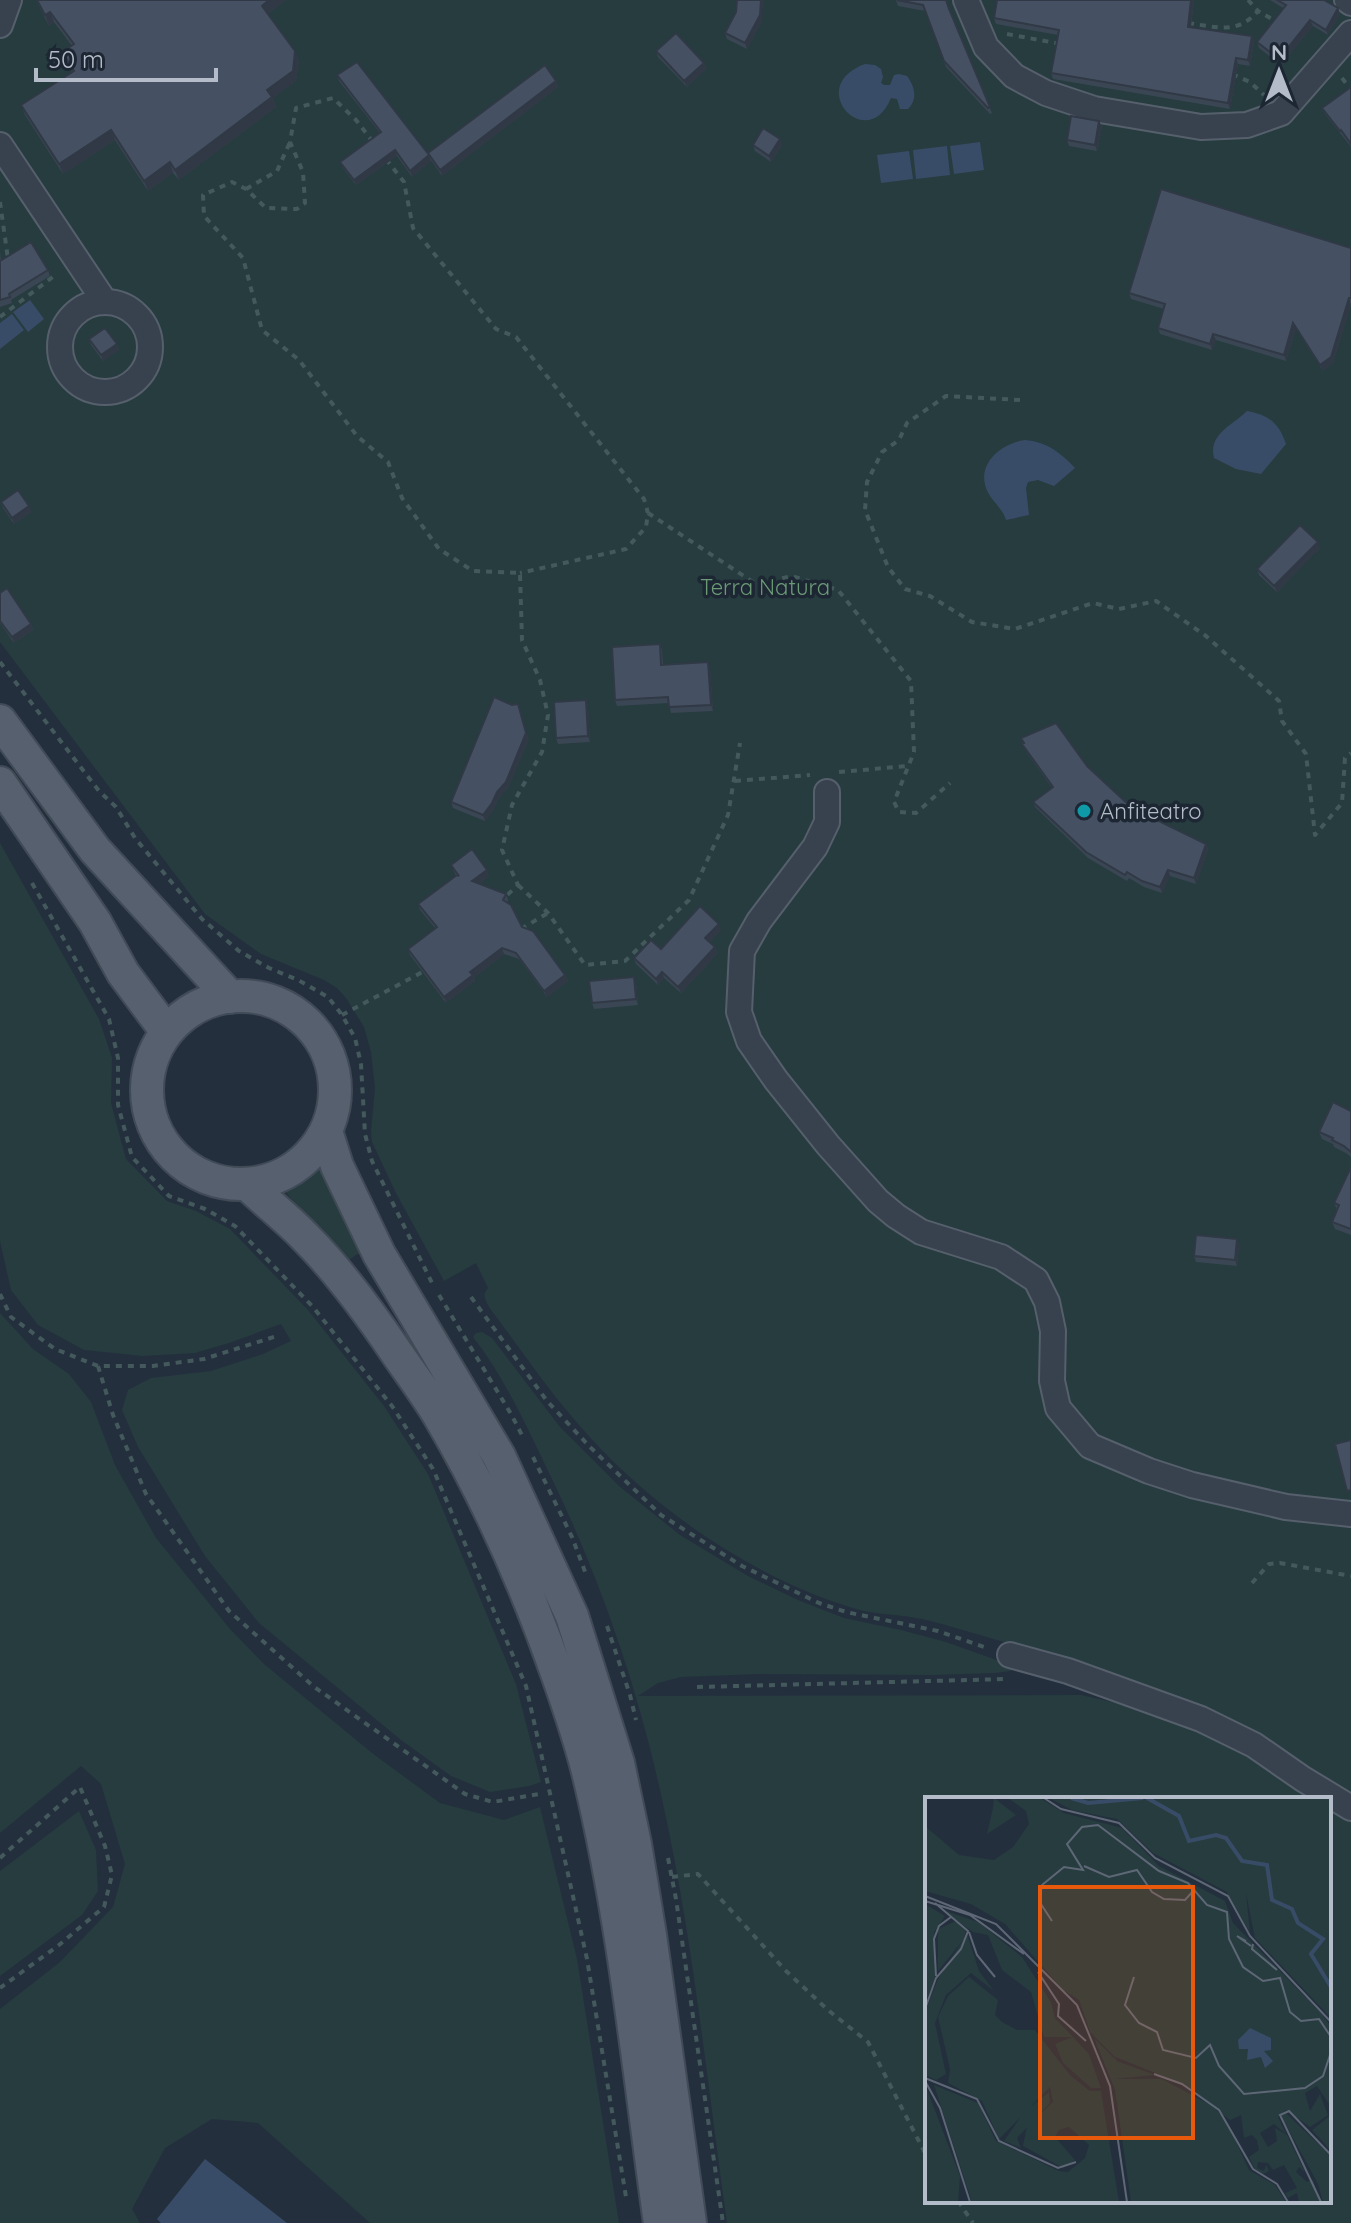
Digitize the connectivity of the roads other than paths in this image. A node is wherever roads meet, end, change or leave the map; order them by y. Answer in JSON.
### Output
{"nodes":[{"id":1,"x":9,"y":0,"type":"edge"},
{"id":2,"x":966,"y":0,"type":"edge"},
{"id":3,"x":0,"y":25,"type":"edge"},
{"id":4,"x":1351,"y":33,"type":"edge"},
{"id":5,"x":0,"y":145,"type":"edge"},
{"id":6,"x":105,"y":302,"type":"junction"},
{"id":7,"x":147,"y":360,"type":"junction"},
{"id":8,"x":150,"y":387,"type":"dead end"},
{"id":9,"x":0,"y":721,"type":"edge"},
{"id":10,"x":0,"y":783,"type":"edge"},
{"id":11,"x":827,"y":792,"type":"dead end"},
{"id":12,"x":230,"y":997,"type":"junction"},
{"id":13,"x":167,"y":1032,"type":"junction"},
{"id":14,"x":326,"y":1131,"type":"junction"},
{"id":15,"x":248,"y":1185,"type":"junction"},
{"id":16,"x":1351,"y":1514,"type":"edge"},
{"id":17,"x":1010,"y":1667,"type":"road end"},
{"id":18,"x":1351,"y":1808,"type":"edge"},
{"id":19,"x":660,"y":2223,"type":"edge"},
{"id":20,"x":690,"y":2223,"type":"edge"}],
"edges":[{"from":1,"to":3,"type":"street"},
{"from":2,"to":4,"type":"street"},
{"from":5,"to":6,"type":"street"},
{"from":6,"to":7,"type":"street"},
{"from":6,"to":7,"type":"street"},
{"from":7,"to":8,"type":"street"},
{"from":9,"to":12,"type":"main road"},
{"from":10,"to":13,"type":"main road"},
{"from":11,"to":16,"type":"street"},
{"from":12,"to":13,"type":"main road"},
{"from":12,"to":14,"type":"main road"},
{"from":13,"to":15,"type":"main road"},
{"from":14,"to":15,"type":"main road"},
{"from":14,"to":20,"type":"main road"},
{"from":15,"to":19,"type":"main road"},
{"from":17,"to":18,"type":"street"}]}
